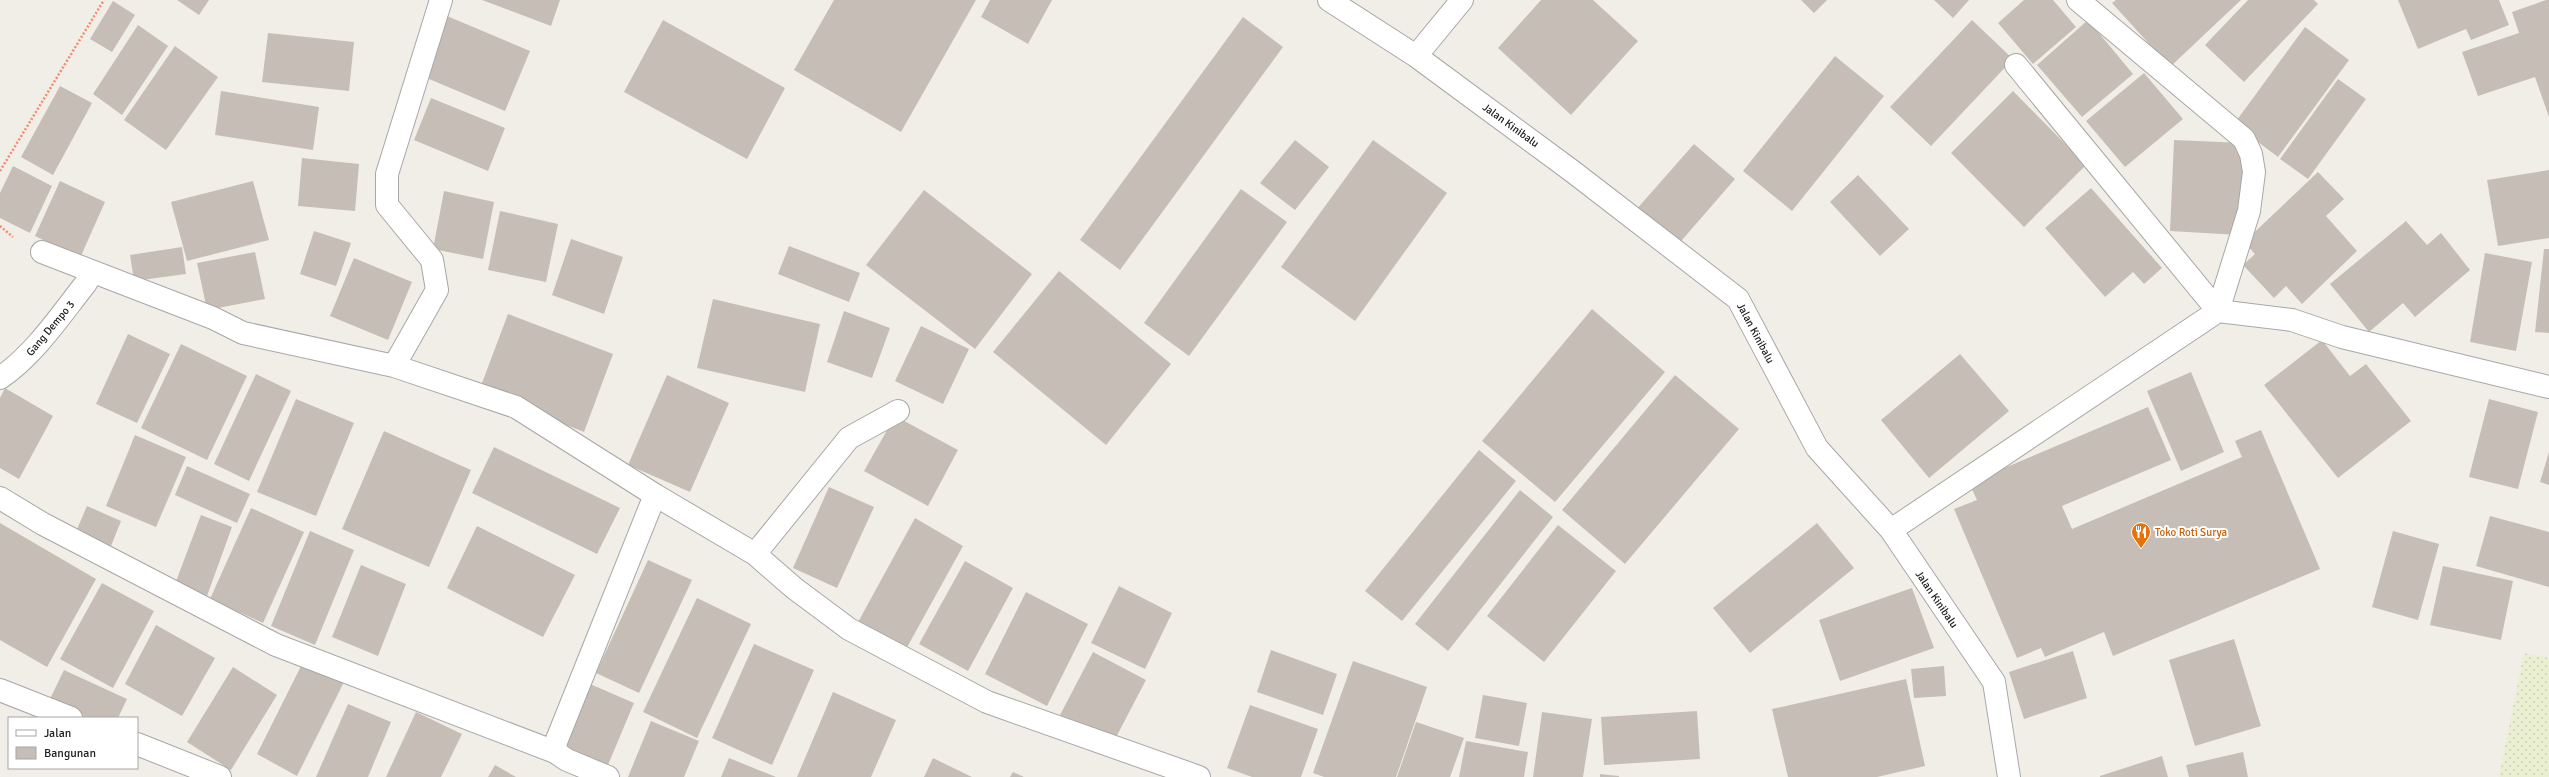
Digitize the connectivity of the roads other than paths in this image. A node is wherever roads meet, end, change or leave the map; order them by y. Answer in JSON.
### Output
{"nodes":[{"id":1,"x":441,"y":0,"type":"edge"},
{"id":2,"x":1329,"y":0,"type":"edge"},
{"id":3,"x":1462,"y":0,"type":"edge"},
{"id":4,"x":2078,"y":0,"type":"edge"},
{"id":5,"x":1416,"y":56,"type":"junction"},
{"id":6,"x":2016,"y":66,"type":"dead end"},
{"id":7,"x":42,"y":252,"type":"dead end"},
{"id":8,"x":92,"y":272,"type":"junction"},
{"id":9,"x":2218,"y":311,"type":"junction"},
{"id":10,"x":394,"y":366,"type":"junction"},
{"id":11,"x":0,"y":378,"type":"edge"},
{"id":12,"x":2549,"y":387,"type":"edge"},
{"id":13,"x":898,"y":412,"type":"dead end"},
{"id":14,"x":655,"y":495,"type":"junction"},
{"id":15,"x":0,"y":498,"type":"edge"},
{"id":16,"x":1891,"y":530,"type":"junction"},
{"id":17,"x":755,"y":554,"type":"junction"},
{"id":18,"x":0,"y":690,"type":"edge"},
{"id":19,"x":68,"y":717,"type":"edge"},
{"id":20,"x":138,"y":744,"type":"edge"},
{"id":21,"x":555,"y":752,"type":"junction"},
{"id":22,"x":220,"y":777,"type":"edge"},
{"id":23,"x":608,"y":777,"type":"edge"},
{"id":24,"x":1199,"y":777,"type":"edge"},
{"id":25,"x":2009,"y":777,"type":"edge"}],
"edges":[{"from":1,"to":10,"type":"street"},
{"from":2,"to":5,"type":"street","name":"Jalan Kinibalu"},
{"from":3,"to":5,"type":"street"},
{"from":4,"to":9,"type":"street"},
{"from":5,"to":16,"type":"street","name":"Jalan Kinibalu"},
{"from":6,"to":9,"type":"street"},
{"from":7,"to":8,"type":"street"},
{"from":8,"to":10,"type":"street"},
{"from":8,"to":11,"type":"street","name":"Gang Dempo 3"},
{"from":9,"to":12,"type":"street"},
{"from":9,"to":16,"type":"street"},
{"from":10,"to":14,"type":"street"},
{"from":13,"to":17,"type":"street"},
{"from":14,"to":17,"type":"street"},
{"from":14,"to":21,"type":"street"},
{"from":15,"to":21,"type":"street"},
{"from":16,"to":25,"type":"street","name":"Jalan Kinibalu"},
{"from":17,"to":24,"type":"street"},
{"from":18,"to":19,"type":"street"},
{"from":20,"to":22,"type":"street"},
{"from":21,"to":23,"type":"street"}]}
